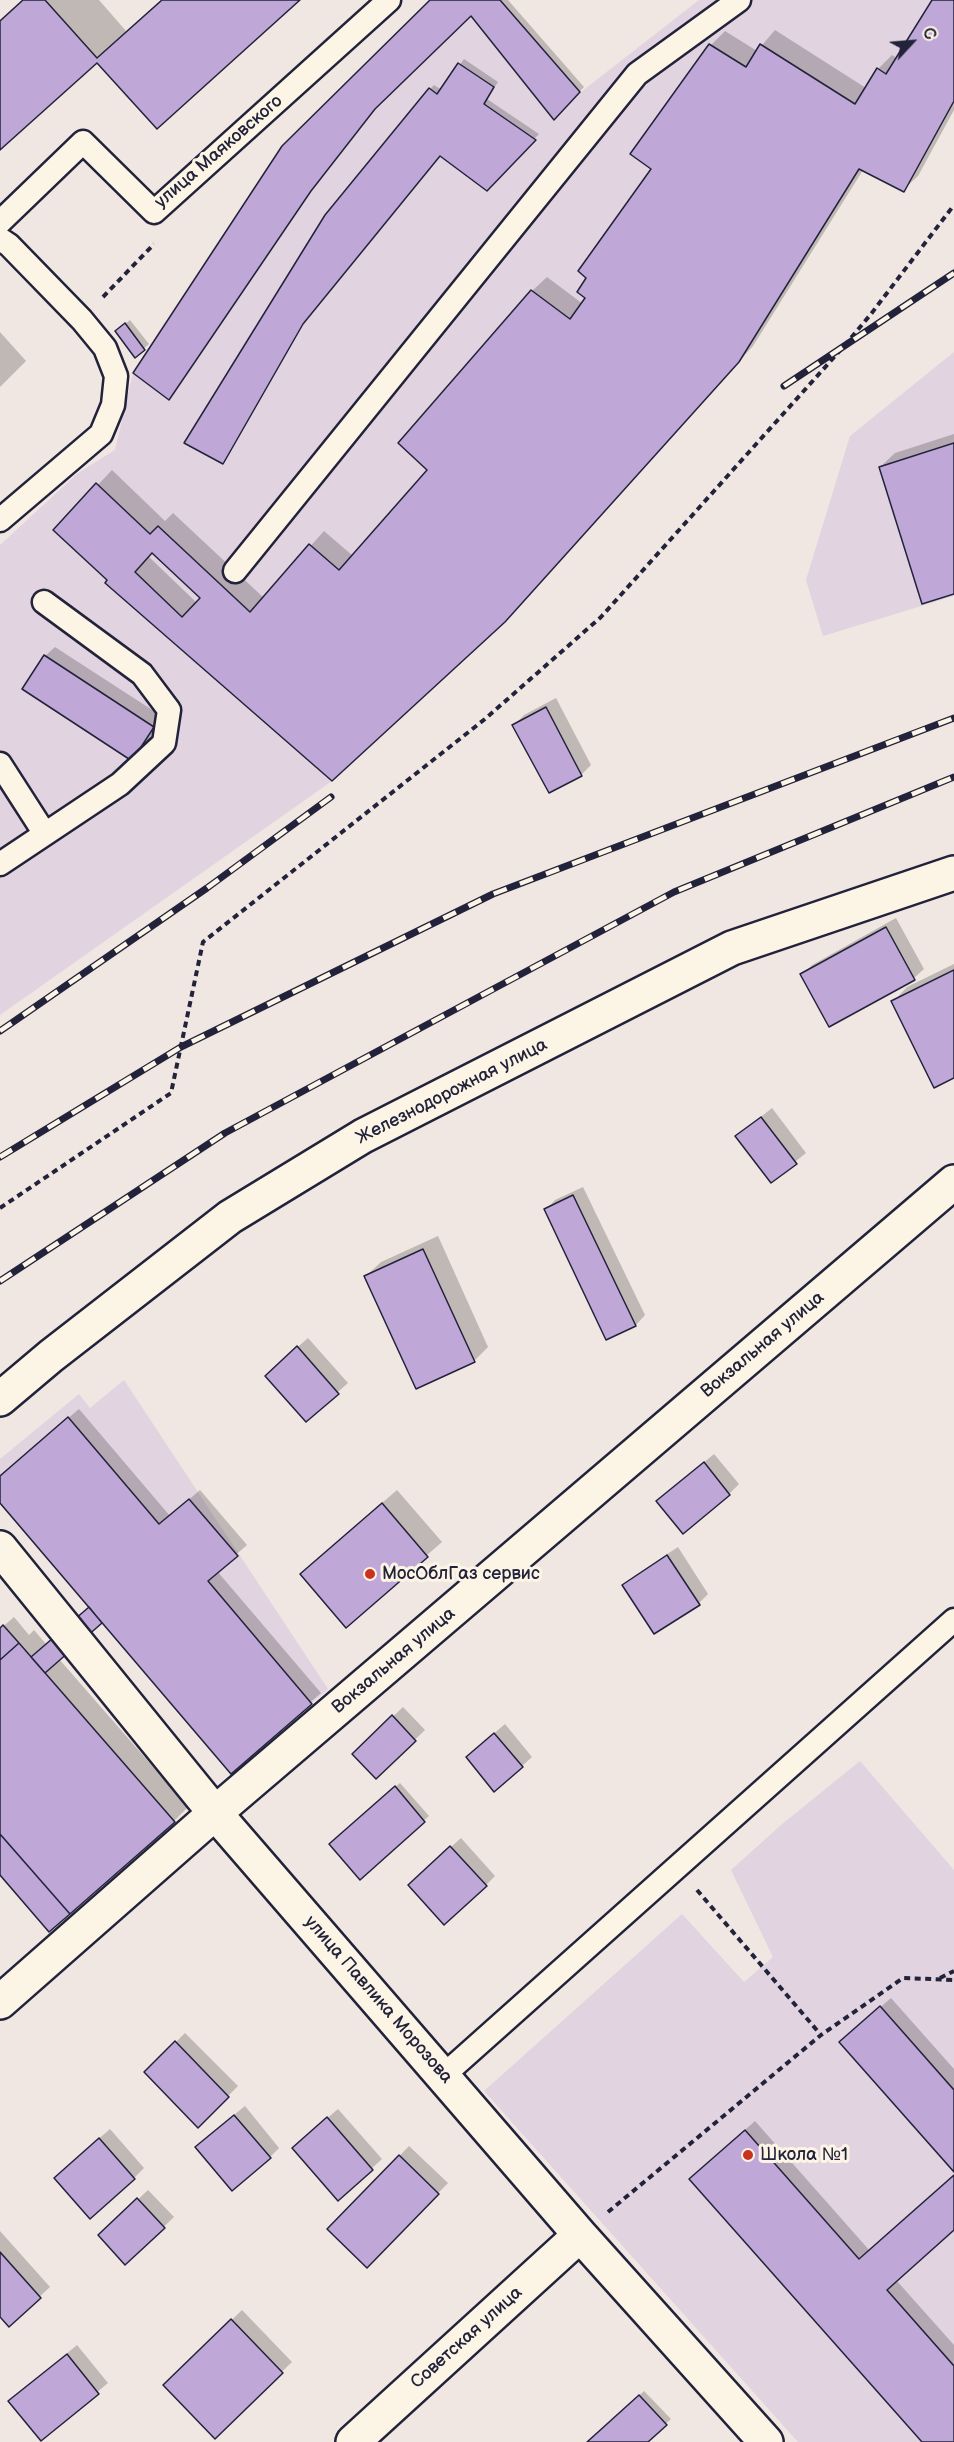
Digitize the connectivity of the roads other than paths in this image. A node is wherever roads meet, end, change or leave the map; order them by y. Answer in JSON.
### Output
{"nodes":[{"id":1,"x":390,"y":0,"type":"edge"},
{"id":2,"x":739,"y":0,"type":"edge"},
{"id":3,"x":0,"y":222,"type":"edge"},
{"id":4,"x":0,"y":239,"type":"edge"},
{"id":5,"x":0,"y":520,"type":"edge"},
{"id":6,"x":235,"y":571,"type":"dead end"},
{"id":7,"x":44,"y":602,"type":"dead end"},
{"id":8,"x":0,"y":764,"type":"edge"},
{"id":9,"x":45,"y":834,"type":"junction"},
{"id":10,"x":0,"y":864,"type":"edge"},
{"id":11,"x":954,"y":873,"type":"edge"},
{"id":12,"x":954,"y":1182,"type":"edge"},
{"id":13,"x":0,"y":1399,"type":"edge"},
{"id":14,"x":0,"y":1548,"type":"edge"},
{"id":15,"x":954,"y":1620,"type":"edge"},
{"id":16,"x":215,"y":1813,"type":"junction"},
{"id":17,"x":0,"y":2002,"type":"edge"},
{"id":18,"x":444,"y":2075,"type":"junction"},
{"id":19,"x":590,"y":2227,"type":"junction"},
{"id":20,"x":353,"y":2442,"type":"edge"},
{"id":21,"x":766,"y":2442,"type":"edge"}],
"edges":[{"from":1,"to":3,"type":"lane","name":"улица Маяковского"},
{"from":2,"to":6,"type":"lane"},
{"from":4,"to":5,"type":"lane"},
{"from":7,"to":9,"type":"lane"},
{"from":8,"to":9,"type":"lane"},
{"from":9,"to":10,"type":"lane"},
{"from":11,"to":13,"type":"street","name":"Железнодорожная улица"},
{"from":12,"to":16,"type":"street","name":"Вокзальная улица"},
{"from":14,"to":16,"type":"street","name":"улица Павлика Морозова"},
{"from":15,"to":18,"type":"lane"},
{"from":16,"to":17,"type":"street","name":"Вокзальная улица"},
{"from":16,"to":18,"type":"street","name":"улица Павлика Морозова"},
{"from":18,"to":19,"type":"street","name":"улица Павлика Морозова"},
{"from":19,"to":20,"type":"street","name":"Советская улица"},
{"from":19,"to":21,"type":"street","name":"улица Павлика Морозова"}]}
